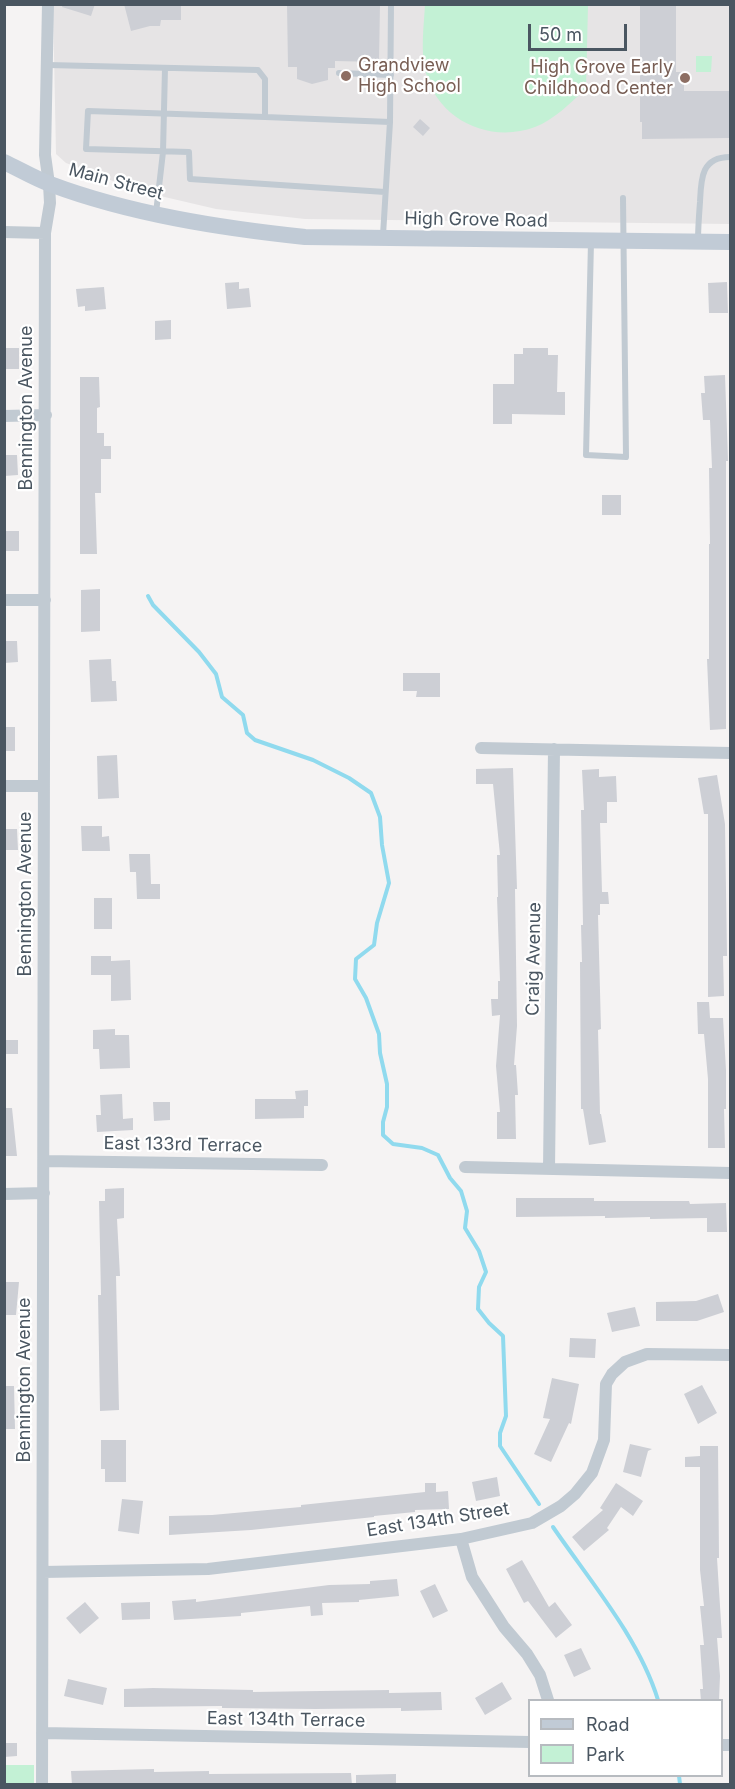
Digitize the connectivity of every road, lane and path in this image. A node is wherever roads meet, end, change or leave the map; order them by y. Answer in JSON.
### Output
{"nodes":[{"id":1,"x":48,"y":4,"type":"edge"},
{"id":2,"x":391,"y":4,"type":"edge"},
{"id":3,"x":48,"y":65,"type":"junction"},
{"id":4,"x":165,"y":68,"type":"junction"},
{"id":5,"x":339,"y":73,"type":"dead end"},
{"id":6,"x":391,"y":75,"type":"junction"},
{"id":7,"x":164,"y":114,"type":"junction"},
{"id":8,"x":266,"y":117,"type":"junction"},
{"id":9,"x":390,"y":122,"type":"junction"},
{"id":10,"x":163,"y":152,"type":"junction"},
{"id":11,"x":730,"y":157,"type":"edge"},
{"id":12,"x":4,"y":162,"type":"edge"},
{"id":13,"x":49,"y":184,"type":"junction"},
{"id":14,"x":385,"y":192,"type":"junction"},
{"id":15,"x":623,"y":198,"type":"dead end"},
{"id":16,"x":156,"y":213,"type":"junction"},
{"id":17,"x":222,"y":226,"type":"joint"},
{"id":18,"x":4,"y":232,"type":"edge"},
{"id":19,"x":45,"y":233,"type":"junction"},
{"id":20,"x":383,"y":238,"type":"junction"},
{"id":21,"x":591,"y":241,"type":"junction"},
{"id":22,"x":625,"y":241,"type":"junction"},
{"id":23,"x":698,"y":241,"type":"junction"},
{"id":24,"x":730,"y":242,"type":"edge"},
{"id":25,"x":46,"y":415,"type":"junction"},
{"id":26,"x":4,"y":416,"type":"edge"},
{"id":27,"x":4,"y":600,"type":"edge"},
{"id":28,"x":45,"y":600,"type":"junction"},
{"id":29,"x":481,"y":748,"type":"dead end"},
{"id":30,"x":554,"y":749,"type":"junction"},
{"id":31,"x":730,"y":753,"type":"edge"},
{"id":32,"x":4,"y":786,"type":"edge"},
{"id":33,"x":44,"y":786,"type":"junction"},
{"id":34,"x":44,"y":1161,"type":"junction"},
{"id":35,"x":322,"y":1165,"type":"dead end"},
{"id":36,"x":465,"y":1167,"type":"dead end"},
{"id":37,"x":549,"y":1168,"type":"junction"},
{"id":38,"x":730,"y":1173,"type":"edge"},
{"id":39,"x":44,"y":1193,"type":"junction"},
{"id":40,"x":4,"y":1194,"type":"edge"},
{"id":41,"x":730,"y":1355,"type":"edge"},
{"id":42,"x":461,"y":1539,"type":"junction"},
{"id":43,"x":43,"y":1572,"type":"junction"},
{"id":44,"x":547,"y":1699,"type":"edge"},
{"id":45,"x":42,"y":1733,"type":"junction"},
{"id":46,"x":528,"y":1742,"type":"edge"},
{"id":47,"x":42,"y":1785,"type":"edge"}],
"edges":[{"from":1,"to":3,"type":"street","name":"Bennington Avenue"},
{"from":2,"to":6,"type":"lane"},
{"from":3,"to":4,"type":"lane"},
{"from":3,"to":13,"type":"street","name":"Bennington Avenue"},
{"from":4,"to":7,"type":"lane"},
{"from":4,"to":8,"type":"lane"},
{"from":5,"to":6,"type":"lane"},
{"from":6,"to":9,"type":"lane"},
{"from":7,"to":8,"type":"lane"},
{"from":7,"to":10,"type":"lane"},
{"from":7,"to":10,"type":"lane"},
{"from":8,"to":9,"type":"lane"},
{"from":9,"to":14,"type":"lane"},
{"from":10,"to":14,"type":"lane"},
{"from":10,"to":16,"type":"lane"},
{"from":11,"to":23,"type":"lane"},
{"from":12,"to":13,"type":"main road","name":"Main Street"},
{"from":13,"to":16,"type":"main road","name":"Main Street"},
{"from":13,"to":19,"type":"street","name":"Bennington Avenue"},
{"from":14,"to":20,"type":"lane"},
{"from":15,"to":22,"type":"lane"},
{"from":16,"to":17,"type":"main road","name":"Main Street"},
{"from":17,"to":20,"type":"main road","name":"High Grove Road"},
{"from":18,"to":19,"type":"street"},
{"from":19,"to":25,"type":"street","name":"Bennington Avenue"},
{"from":20,"to":21,"type":"main road","name":"High Grove Road"},
{"from":21,"to":22,"type":"main road","name":"High Grove Road"},
{"from":21,"to":22,"type":"lane"},
{"from":22,"to":23,"type":"main road","name":"High Grove Road"},
{"from":23,"to":24,"type":"main road","name":"High Grove Road"},
{"from":25,"to":26,"type":"street"},
{"from":25,"to":28,"type":"street","name":"Bennington Avenue"},
{"from":27,"to":28,"type":"street"},
{"from":28,"to":33,"type":"street","name":"Bennington Avenue"},
{"from":29,"to":30,"type":"street"},
{"from":30,"to":31,"type":"street"},
{"from":30,"to":37,"type":"street","name":"Craig Avenue"},
{"from":32,"to":33,"type":"street"},
{"from":33,"to":34,"type":"street","name":"Bennington Avenue"},
{"from":34,"to":35,"type":"street","name":"East 133rd Terrace"},
{"from":34,"to":39,"type":"street","name":"Bennington Avenue"},
{"from":36,"to":37,"type":"street"},
{"from":37,"to":38,"type":"street"},
{"from":39,"to":40,"type":"street"},
{"from":39,"to":43,"type":"street","name":"Bennington Avenue"},
{"from":41,"to":42,"type":"street","name":"East 134th Street"},
{"from":42,"to":43,"type":"street","name":"East 134th Street"},
{"from":42,"to":44,"type":"street"},
{"from":43,"to":45,"type":"street","name":"Bennington Avenue"},
{"from":45,"to":46,"type":"street","name":"East 134th Terrace"},
{"from":45,"to":47,"type":"street","name":"Bennington Avenue"}]}
